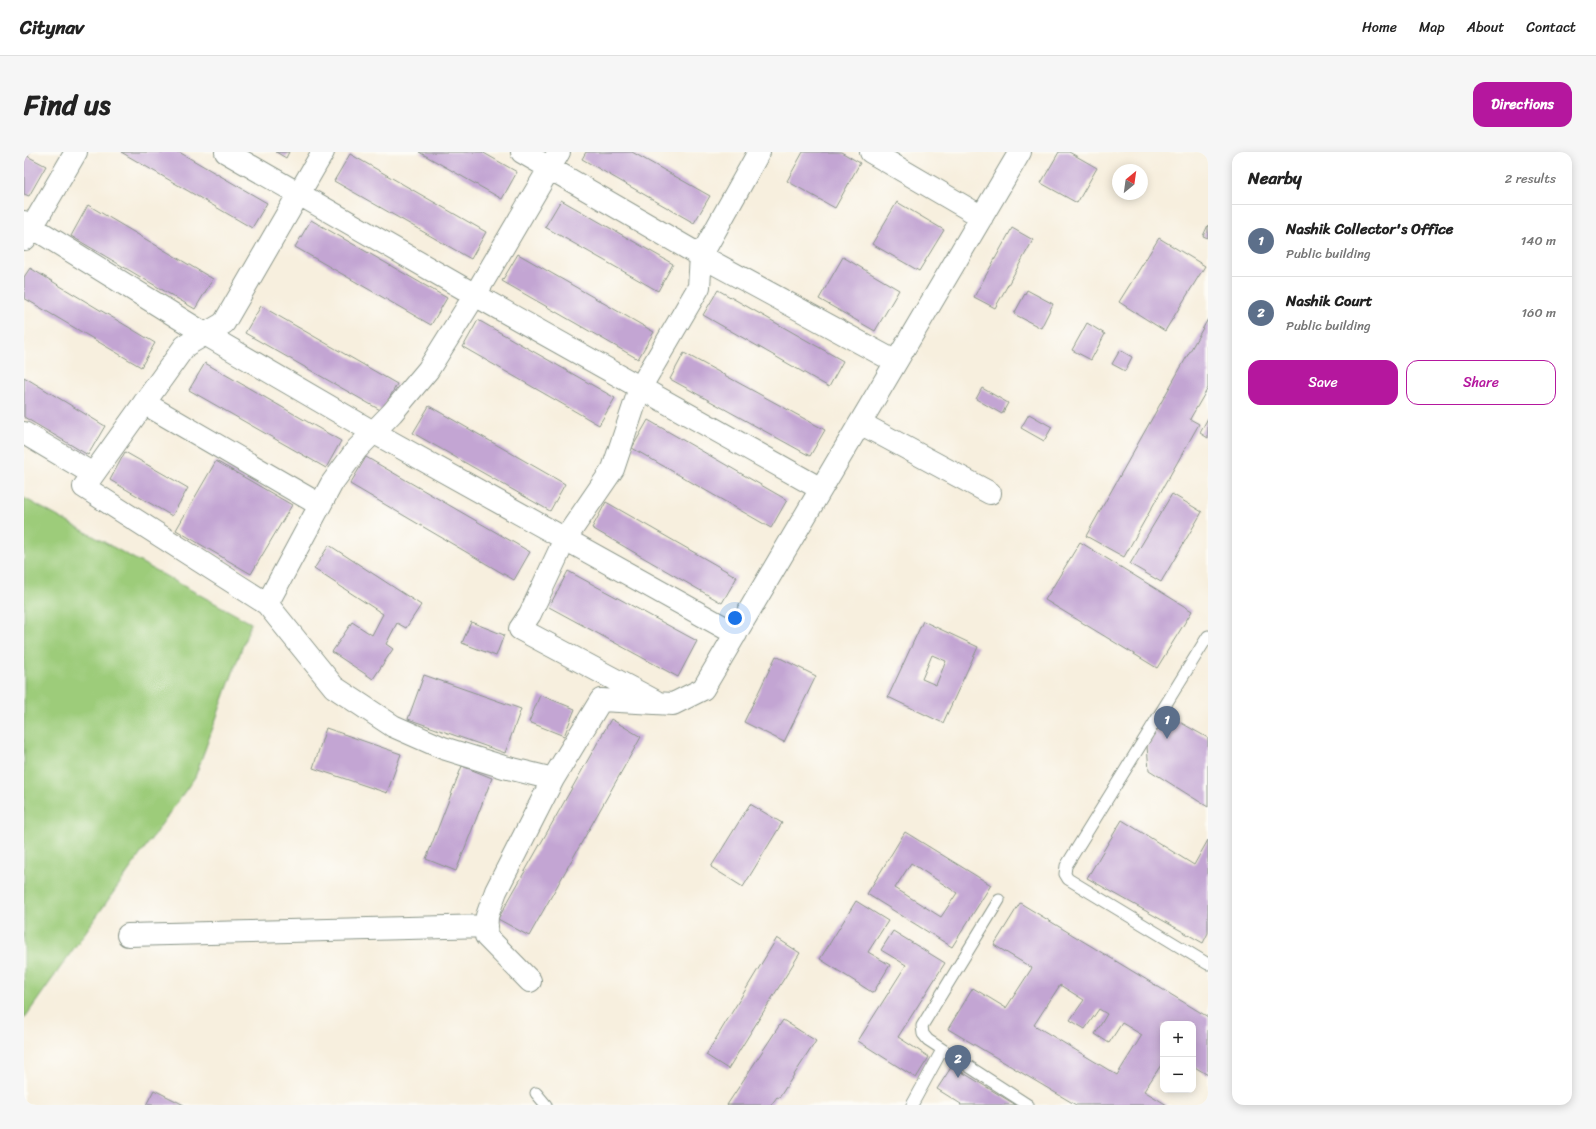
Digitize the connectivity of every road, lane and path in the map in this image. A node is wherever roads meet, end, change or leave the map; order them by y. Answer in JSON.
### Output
{"nodes":[{"id":1,"x":76,"y":152,"type":"edge"},
{"id":2,"x":226,"y":152,"type":"edge"},
{"id":3,"x":323,"y":152,"type":"edge"},
{"id":4,"x":522,"y":152,"type":"edge"},
{"id":5,"x":759,"y":152,"type":"edge"},
{"id":6,"x":871,"y":152,"type":"edge"},
{"id":7,"x":1020,"y":152,"type":"edge"},
{"id":8,"x":554,"y":160,"type":"edge"},
{"id":9,"x":298,"y":194,"type":"junction"},
{"id":10,"x":982,"y":217,"type":"junction"},
{"id":11,"x":27,"y":229,"type":"edge"},
{"id":12,"x":701,"y":256,"type":"junction"},
{"id":13,"x":475,"y":295,"type":"junction"},
{"id":14,"x":205,"y":334,"type":"junction"},
{"id":15,"x":896,"y":362,"type":"junction"},
{"id":16,"x":640,"y":388,"type":"junction"},
{"id":17,"x":144,"y":403,"type":"junction"},
{"id":18,"x":860,"y":423,"type":"junction"},
{"id":19,"x":373,"y":432,"type":"junction"},
{"id":20,"x":24,"y":433,"type":"edge"},
{"id":21,"x":93,"y":474,"type":"junction"},
{"id":22,"x":821,"y":489,"type":"junction"},
{"id":23,"x":990,"y":493,"type":"dead end"},
{"id":24,"x":320,"y":505,"type":"junction"},
{"id":25,"x":565,"y":539,"type":"junction"},
{"id":26,"x":267,"y":604,"type":"junction"},
{"id":27,"x":736,"y":634,"type":"junction"},
{"id":28,"x":1208,"y":636,"type":"edge"},
{"id":29,"x":661,"y":704,"type":"junction"},
{"id":30,"x":553,"y":779,"type":"junction"},
{"id":31,"x":999,"y":900,"type":"dead end"},
{"id":32,"x":487,"y":926,"type":"junction"},
{"id":33,"x":128,"y":935,"type":"dead end"},
{"id":34,"x":1208,"y":964,"type":"edge"},
{"id":35,"x":530,"y":981,"type":"dead end"},
{"id":36,"x":942,"y":1050,"type":"junction"},
{"id":37,"x":536,"y":1093,"type":"dead end"},
{"id":38,"x":546,"y":1105,"type":"edge"},
{"id":39,"x":912,"y":1105,"type":"edge"},
{"id":40,"x":1028,"y":1105,"type":"edge"}],
"edges":[{"from":1,"to":11,"type":"street"},
{"from":2,"to":9,"type":"street"},
{"from":3,"to":9,"type":"street"},
{"from":4,"to":8,"type":"street"},
{"from":5,"to":12,"type":"street"},
{"from":6,"to":10,"type":"street"},
{"from":7,"to":10,"type":"street"},
{"from":8,"to":12,"type":"street"},
{"from":8,"to":13,"type":"street"},
{"from":9,"to":13,"type":"street"},
{"from":9,"to":14,"type":"street"},
{"from":10,"to":15,"type":"street"},
{"from":11,"to":14,"type":"street"},
{"from":12,"to":15,"type":"street"},
{"from":12,"to":16,"type":"street"},
{"from":13,"to":16,"type":"street"},
{"from":13,"to":19,"type":"street"},
{"from":14,"to":17,"type":"street"},
{"from":14,"to":19,"type":"street"},
{"from":15,"to":18,"type":"street"},
{"from":16,"to":22,"type":"street"},
{"from":16,"to":25,"type":"street"},
{"from":17,"to":21,"type":"street"},
{"from":17,"to":24,"type":"street"},
{"from":18,"to":22,"type":"street"},
{"from":18,"to":23,"type":"street"},
{"from":19,"to":24,"type":"street"},
{"from":19,"to":25,"type":"street"},
{"from":20,"to":21,"type":"street"},
{"from":21,"to":26,"type":"street"},
{"from":22,"to":27,"type":"street"},
{"from":24,"to":26,"type":"street"},
{"from":25,"to":27,"type":"street"},
{"from":25,"to":29,"type":"street"},
{"from":26,"to":30,"type":"street"},
{"from":27,"to":29,"type":"street"},
{"from":28,"to":34,"type":"lane"},
{"from":29,"to":30,"type":"street"},
{"from":30,"to":32,"type":"street"},
{"from":31,"to":36,"type":"lane"},
{"from":32,"to":33,"type":"street"},
{"from":32,"to":35,"type":"street"},
{"from":36,"to":39,"type":"lane"},
{"from":36,"to":40,"type":"lane"},
{"from":37,"to":38,"type":"lane"}]}
